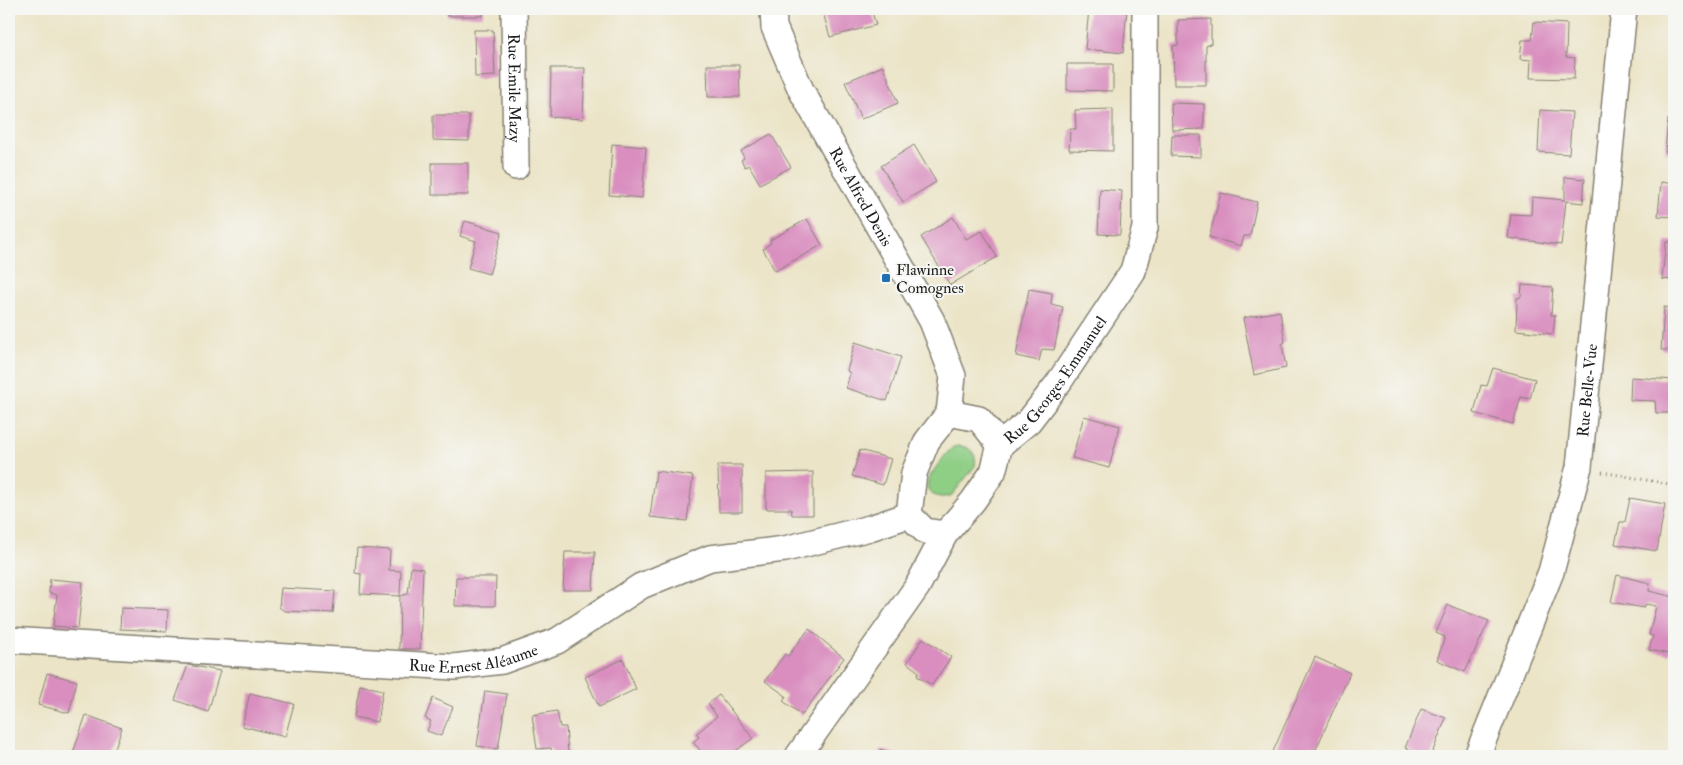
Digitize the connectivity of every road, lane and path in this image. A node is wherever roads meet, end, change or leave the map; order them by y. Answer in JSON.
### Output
{"nodes":[{"id":1,"x":514,"y":9,"type":"edge"},
{"id":2,"x":773,"y":9,"type":"edge"},
{"id":3,"x":1145,"y":9,"type":"edge"},
{"id":4,"x":1624,"y":9,"type":"edge"},
{"id":5,"x":516,"y":167,"type":"dead end"},
{"id":6,"x":949,"y":413,"type":"junction"},
{"id":7,"x":1000,"y":445,"type":"junction"},
{"id":8,"x":1579,"y":467,"type":"junction"},
{"id":9,"x":1674,"y":485,"type":"edge"},
{"id":10,"x":909,"y":515,"type":"junction"},
{"id":11,"x":945,"y":534,"type":"junction"},
{"id":12,"x":9,"y":640,"type":"edge"},
{"id":13,"x":798,"y":756,"type":"edge"},
{"id":14,"x":1477,"y":756,"type":"edge"}],
"edges":[{"from":1,"to":5,"type":"street","name":"Rue Emile Mazy"},
{"from":2,"to":6,"type":"street","name":"Rue Alfred Denis"},
{"from":3,"to":7,"type":"street","name":"Rue Georges Emmanuel"},
{"from":4,"to":8,"type":"street","name":"Rue Belle-Vue"},
{"from":6,"to":7,"type":"street"},
{"from":6,"to":10,"type":"street"},
{"from":7,"to":11,"type":"street","name":"Rue Georges Emmanuel"},
{"from":8,"to":9,"type":"path"},
{"from":8,"to":14,"type":"street","name":"Rue Belle-Vue"},
{"from":10,"to":11,"type":"street"},
{"from":10,"to":12,"type":"street","name":"Rue Ernest Aléaume"},
{"from":11,"to":13,"type":"street","name":"Rue Georges Emmanuel"}]}
